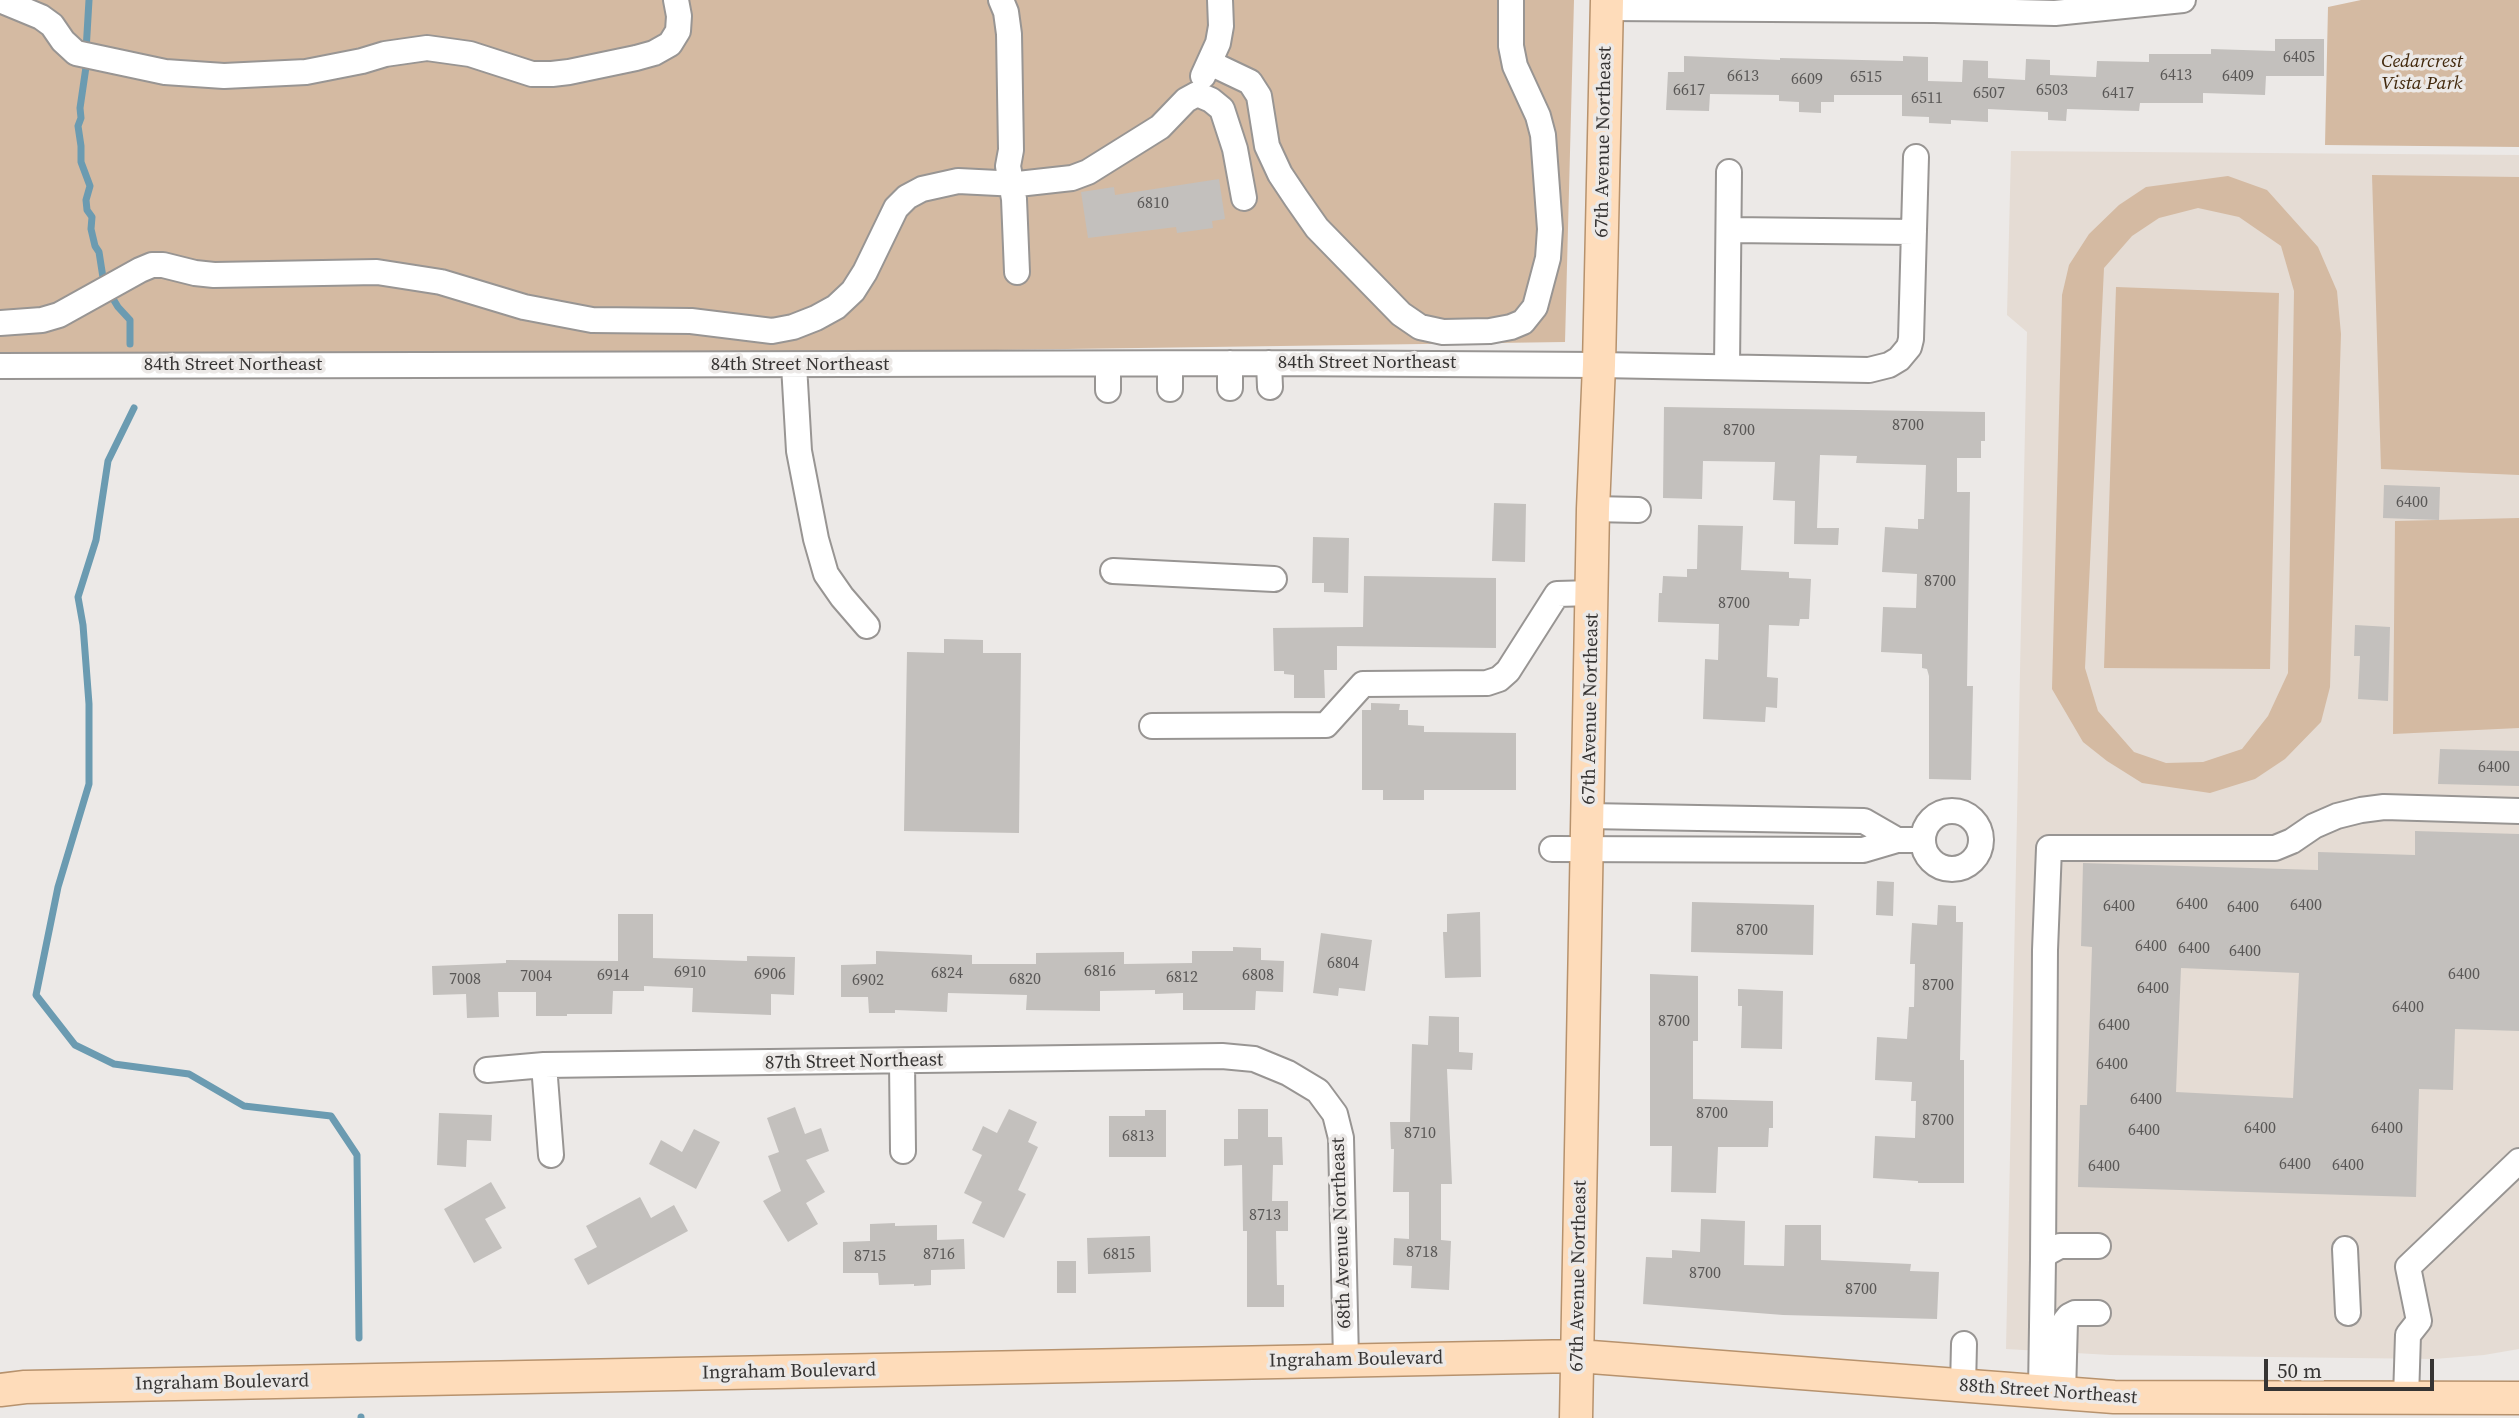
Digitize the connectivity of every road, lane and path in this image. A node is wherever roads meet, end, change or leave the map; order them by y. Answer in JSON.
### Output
{"nodes":[{"id":1,"x":0,"y":0,"type":"edge"},
{"id":2,"x":676,"y":0,"type":"edge"},
{"id":3,"x":1001,"y":0,"type":"edge"},
{"id":4,"x":1220,"y":0,"type":"edge"},
{"id":5,"x":1511,"y":0,"type":"edge"},
{"id":6,"x":2183,"y":0,"type":"edge"},
{"id":7,"x":1606,"y":4,"type":"edge"},
{"id":8,"x":2055,"y":7,"type":"edge"},
{"id":9,"x":1210,"y":63,"type":"junction"},
{"id":10,"x":1186,"y":100,"type":"junction"},
{"id":11,"x":1916,"y":157,"type":"dead end"},
{"id":12,"x":1729,"y":172,"type":"dead end"},
{"id":13,"x":1011,"y":183,"type":"junction"},
{"id":14,"x":1244,"y":198,"type":"dead end"},
{"id":15,"x":1729,"y":230,"type":"junction"},
{"id":16,"x":1914,"y":232,"type":"junction"},
{"id":17,"x":1017,"y":272,"type":"dead end"},
{"id":18,"x":0,"y":323,"type":"edge"},
{"id":19,"x":1238,"y":358,"type":"junction"},
{"id":20,"x":1269,"y":363,"type":"junction"},
{"id":21,"x":1108,"y":364,"type":"junction"},
{"id":22,"x":794,"y":365,"type":"junction"},
{"id":23,"x":1599,"y":365,"type":"junction"},
{"id":24,"x":0,"y":366,"type":"edge"},
{"id":25,"x":1727,"y":367,"type":"junction"},
{"id":26,"x":1270,"y":387,"type":"dead end"},
{"id":27,"x":1230,"y":388,"type":"dead end"},
{"id":28,"x":1108,"y":390,"type":"dead end"},
{"id":29,"x":1593,"y":509,"type":"junction"},
{"id":30,"x":1638,"y":510,"type":"dead end"},
{"id":31,"x":1113,"y":571,"type":"dead end"},
{"id":32,"x":1274,"y":579,"type":"dead end"},
{"id":33,"x":1593,"y":593,"type":"junction"},
{"id":34,"x":867,"y":626,"type":"dead end"},
{"id":35,"x":1152,"y":726,"type":"dead end"},
{"id":36,"x":2519,"y":811,"type":"edge"},
{"id":37,"x":1588,"y":816,"type":"junction"},
{"id":38,"x":1864,"y":821,"type":"junction"},
{"id":39,"x":1896,"y":840,"type":"junction"},
{"id":40,"x":1922,"y":840,"type":"dead end"},
{"id":41,"x":1552,"y":849,"type":"dead end"},
{"id":42,"x":1588,"y":849,"type":"junction"},
{"id":43,"x":1863,"y":850,"type":"junction"},
{"id":44,"x":1222,"y":1056,"type":"joint"},
{"id":45,"x":902,"y":1062,"type":"junction"},
{"id":46,"x":544,"y":1065,"type":"junction"},
{"id":47,"x":487,"y":1070,"type":"dead end"},
{"id":48,"x":903,"y":1151,"type":"dead end"},
{"id":49,"x":551,"y":1155,"type":"dead end"},
{"id":50,"x":2519,"y":1161,"type":"edge"},
{"id":51,"x":2098,"y":1246,"type":"dead end"},
{"id":52,"x":2345,"y":1249,"type":"dead end"},
{"id":53,"x":2043,"y":1259,"type":"junction"},
{"id":54,"x":2098,"y":1313,"type":"dead end"},
{"id":55,"x":2348,"y":1313,"type":"dead end"},
{"id":56,"x":1964,"y":1344,"type":"dead end"},
{"id":57,"x":1578,"y":1356,"type":"junction"},
{"id":58,"x":1346,"y":1360,"type":"junction"},
{"id":59,"x":1963,"y":1387,"type":"junction"},
{"id":60,"x":0,"y":1390,"type":"edge"},
{"id":61,"x":2052,"y":1393,"type":"junction"},
{"id":62,"x":2406,"y":1398,"type":"junction"},
{"id":63,"x":2519,"y":1398,"type":"edge"},
{"id":64,"x":2209,"y":1408,"type":"edge"},
{"id":65,"x":2373,"y":1408,"type":"edge"},
{"id":66,"x":1576,"y":1418,"type":"edge"}],
"edges":[{"from":1,"to":2,"type":"street"},
{"from":3,"to":13,"type":"street"},
{"from":4,"to":9,"type":"street"},
{"from":5,"to":9,"type":"street"},
{"from":6,"to":8,"type":"street"},
{"from":7,"to":8,"type":"street"},
{"from":7,"to":23,"type":"main road","name":"67th Avenue Northeast"},
{"from":9,"to":10,"type":"street"},
{"from":10,"to":13,"type":"street"},
{"from":10,"to":14,"type":"street"},
{"from":11,"to":16,"type":"street","name":"84th Street Northeast"},
{"from":12,"to":15,"type":"street"},
{"from":13,"to":17,"type":"street"},
{"from":13,"to":18,"type":"street"},
{"from":15,"to":16,"type":"street"},
{"from":15,"to":25,"type":"street"},
{"from":16,"to":25,"type":"street","name":"84th Street Northeast"},
{"from":19,"to":20,"type":"street","name":"84th Street Northeast"},
{"from":19,"to":21,"type":"street","name":"84th Street Northeast"},
{"from":19,"to":27,"type":"street"},
{"from":20,"to":23,"type":"street","name":"84th Street Northeast"},
{"from":20,"to":26,"type":"street"},
{"from":21,"to":22,"type":"street","name":"84th Street Northeast"},
{"from":21,"to":28,"type":"street"},
{"from":22,"to":24,"type":"street","name":"84th Street Northeast"},
{"from":22,"to":34,"type":"street"},
{"from":23,"to":25,"type":"street","name":"84th Street Northeast"},
{"from":23,"to":29,"type":"main road","name":"67th Avenue Northeast"},
{"from":29,"to":30,"type":"street"},
{"from":29,"to":33,"type":"main road","name":"67th Avenue Northeast"},
{"from":31,"to":32,"type":"street"},
{"from":33,"to":35,"type":"street"},
{"from":33,"to":37,"type":"main road","name":"67th Avenue Northeast"},
{"from":36,"to":53,"type":"street"},
{"from":37,"to":38,"type":"street"},
{"from":37,"to":42,"type":"main road","name":"67th Avenue Northeast"},
{"from":38,"to":39,"type":"street"},
{"from":38,"to":43,"type":"street"},
{"from":39,"to":40,"type":"street"},
{"from":39,"to":43,"type":"street"},
{"from":41,"to":42,"type":"street"},
{"from":42,"to":43,"type":"street"},
{"from":42,"to":57,"type":"main road","name":"67th Avenue Northeast"},
{"from":44,"to":45,"type":"street","name":"87th Street Northeast"},
{"from":44,"to":58,"type":"street","name":"68th Avenue Northeast"},
{"from":45,"to":46,"type":"street","name":"87th Street Northeast"},
{"from":45,"to":48,"type":"street"},
{"from":46,"to":47,"type":"street","name":"87th Street Northeast"},
{"from":46,"to":49,"type":"street"},
{"from":50,"to":62,"type":"street"},
{"from":51,"to":53,"type":"street"},
{"from":52,"to":55,"type":"street"},
{"from":53,"to":61,"type":"street"},
{"from":54,"to":61,"type":"street"},
{"from":56,"to":59,"type":"street"},
{"from":57,"to":58,"type":"main road","name":"Ingraham Boulevard"},
{"from":57,"to":59,"type":"main road","name":"88th Street Northeast"},
{"from":57,"to":66,"type":"main road","name":"67th Avenue Northeast"},
{"from":58,"to":60,"type":"main road","name":"Ingraham Boulevard"},
{"from":59,"to":61,"type":"main road","name":"88th Street Northeast"},
{"from":61,"to":64,"type":"main road","name":"88th Street Northeast"},
{"from":62,"to":63,"type":"main road","name":"88th Street Northeast"},
{"from":62,"to":65,"type":"main road","name":"88th Street Northeast"},
{"from":64,"to":65,"type":"main road","name":"88th Street Northeast"}]}
